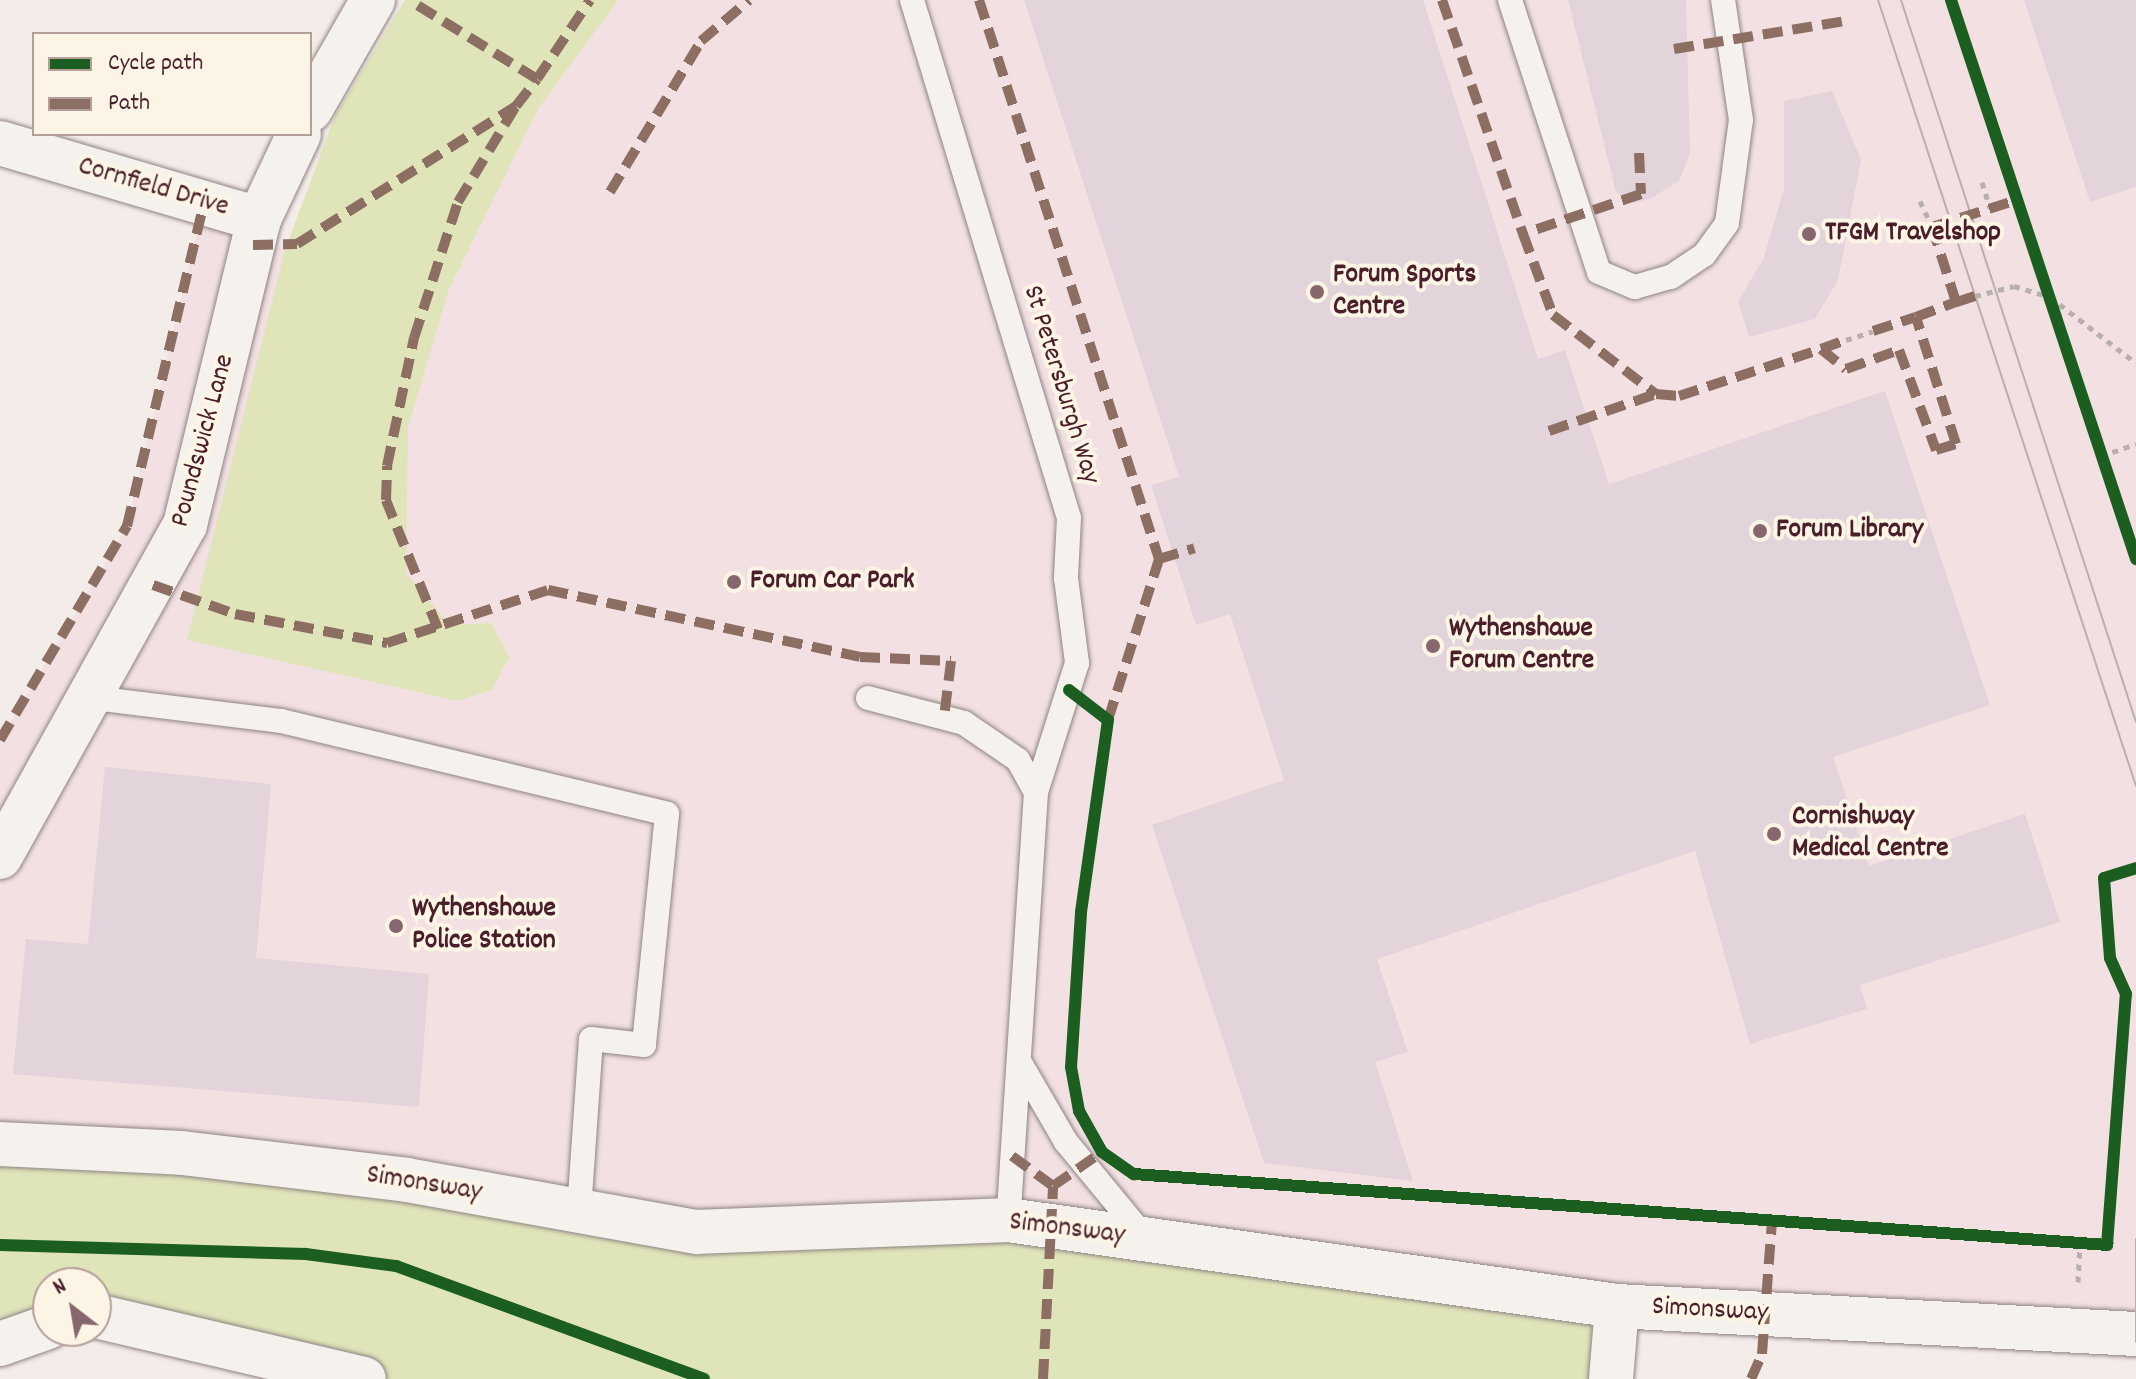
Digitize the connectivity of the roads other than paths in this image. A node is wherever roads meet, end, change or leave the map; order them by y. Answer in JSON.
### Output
{"nodes":[{"id":1,"x":373,"y":0,"type":"edge"},
{"id":2,"x":912,"y":0,"type":"edge"},
{"id":3,"x":1510,"y":0,"type":"edge"},
{"id":4,"x":1723,"y":0,"type":"edge"},
{"id":5,"x":312,"y":107,"type":"edge"},
{"id":6,"x":298,"y":136,"type":"edge"},
{"id":7,"x":0,"y":143,"type":"edge"},
{"id":8,"x":259,"y":219,"type":"junction"},
{"id":9,"x":94,"y":698,"type":"junction"},
{"id":10,"x":868,"y":698,"type":"dead end"},
{"id":11,"x":1036,"y":792,"type":"junction"},
{"id":12,"x":0,"y":857,"type":"edge"},
{"id":13,"x":1019,"y":1061,"type":"junction"},
{"id":14,"x":0,"y":1144,"type":"edge"},
{"id":15,"x":579,"y":1211,"type":"junction"},
{"id":16,"x":1008,"y":1220,"type":"junction"},
{"id":17,"x":1147,"y":1240,"type":"junction"},
{"id":18,"x":1617,"y":1306,"type":"junction"},
{"id":19,"x":112,"y":1320,"type":"edge"},
{"id":20,"x":32,"y":1333,"type":"edge"},
{"id":21,"x":2136,"y":1334,"type":"edge"},
{"id":22,"x":0,"y":1344,"type":"edge"},
{"id":23,"x":364,"y":1379,"type":"edge"},
{"id":24,"x":1611,"y":1379,"type":"edge"}],
"edges":[{"from":1,"to":5,"type":"street"},
{"from":2,"to":11,"type":"lane","name":"St Petersburgh Way"},
{"from":3,"to":4,"type":"lane"},
{"from":6,"to":8,"type":"street","name":"Poundswick Lane"},
{"from":7,"to":8,"type":"street","name":"Cornfield Drive"},
{"from":8,"to":9,"type":"street","name":"Poundswick Lane"},
{"from":9,"to":12,"type":"street","name":"Poundswick Lane"},
{"from":9,"to":15,"type":"lane"},
{"from":10,"to":11,"type":"lane"},
{"from":11,"to":13,"type":"lane","name":"St Petersburgh Way"},
{"from":13,"to":16,"type":"lane","name":"St Petersburgh Way"},
{"from":13,"to":17,"type":"lane"},
{"from":14,"to":15,"type":"street","name":"Simonsway"},
{"from":15,"to":16,"type":"street","name":"Simonsway"},
{"from":16,"to":17,"type":"street","name":"Simonsway"},
{"from":17,"to":18,"type":"street","name":"Simonsway"},
{"from":18,"to":21,"type":"street","name":"Simonsway"},
{"from":18,"to":24,"type":"street"},
{"from":19,"to":23,"type":"street"},
{"from":20,"to":22,"type":"street"}]}
